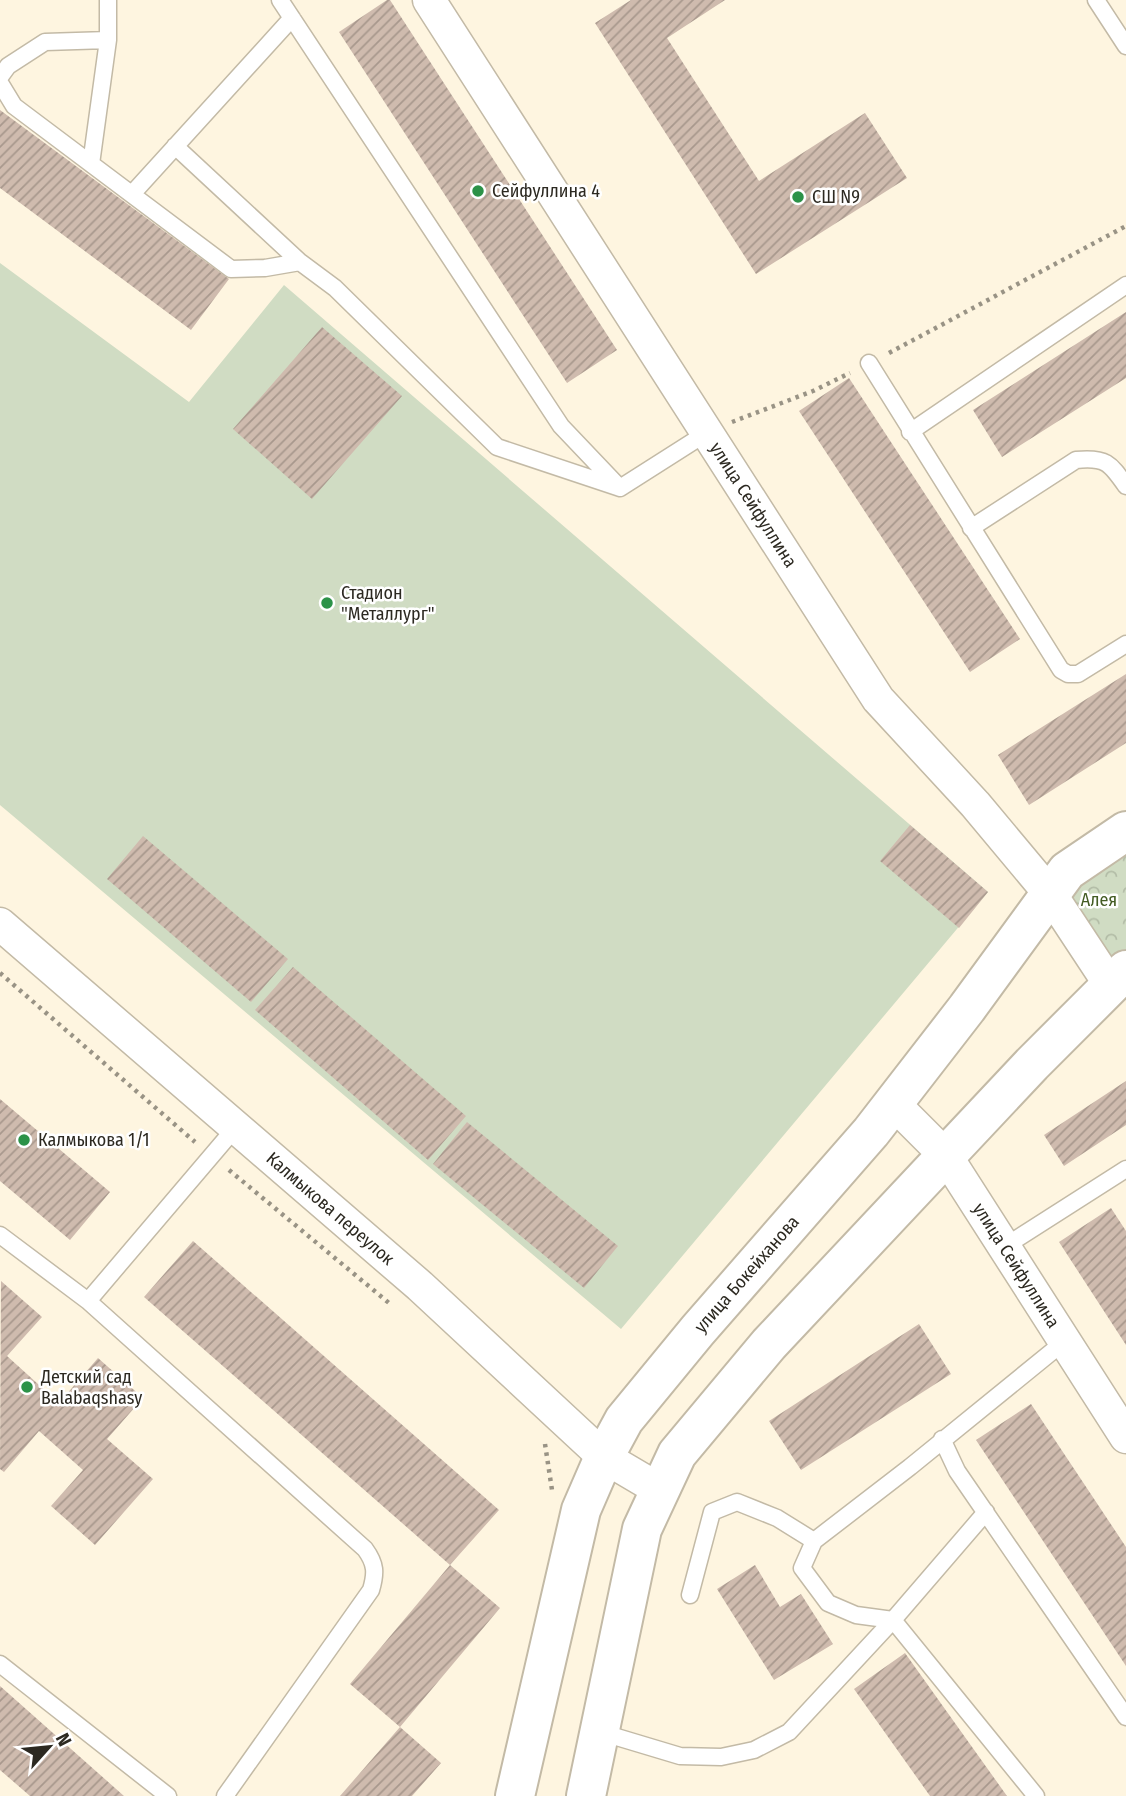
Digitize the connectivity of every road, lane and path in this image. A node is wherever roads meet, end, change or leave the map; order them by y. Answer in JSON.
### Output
{"nodes":[{"id":1,"x":108,"y":0,"type":"edge"},
{"id":2,"x":280,"y":0,"type":"edge"},
{"id":3,"x":429,"y":0,"type":"edge"},
{"id":4,"x":1096,"y":0,"type":"edge"},
{"id":5,"x":292,"y":18,"type":"junction"},
{"id":6,"x":108,"y":40,"type":"junction"},
{"id":7,"x":1126,"y":46,"type":"edge"},
{"id":8,"x":0,"y":77,"type":"edge"},
{"id":9,"x":0,"y":83,"type":"edge"},
{"id":10,"x":175,"y":146,"type":"junction"},
{"id":11,"x":91,"y":164,"type":"junction"},
{"id":12,"x":132,"y":194,"type":"junction"},
{"id":13,"x":1126,"y":226,"type":"edge"},
{"id":14,"x":300,"y":262,"type":"junction"},
{"id":15,"x":1126,"y":285,"type":"edge"},
{"id":16,"x":869,"y":363,"type":"junction"},
{"id":17,"x":708,"y":432,"type":"junction"},
{"id":18,"x":910,"y":432,"type":"junction"},
{"id":19,"x":1126,"y":486,"type":"edge"},
{"id":20,"x":620,"y":488,"type":"junction"},
{"id":21,"x":971,"y":528,"type":"junction"},
{"id":22,"x":1126,"y":644,"type":"edge"},
{"id":23,"x":1126,"y":831,"type":"edge"},
{"id":24,"x":1051,"y":895,"type":"junction"},
{"id":25,"x":0,"y":924,"type":"edge"},
{"id":26,"x":0,"y":973,"type":"edge"},
{"id":27,"x":1118,"y":978,"type":"edge"},
{"id":28,"x":893,"y":1103,"type":"junction"},
{"id":29,"x":236,"y":1128,"type":"junction"},
{"id":30,"x":212,"y":1156,"type":"junction"},
{"id":31,"x":946,"y":1156,"type":"junction"},
{"id":32,"x":1123,"y":1176,"type":"edge"},
{"id":33,"x":0,"y":1235,"type":"edge"},
{"id":34,"x":1004,"y":1247,"type":"junction"},
{"id":35,"x":88,"y":1301,"type":"junction"},
{"id":36,"x":390,"y":1304,"type":"dead end"},
{"id":37,"x":1065,"y":1341,"type":"junction"},
{"id":38,"x":543,"y":1434,"type":"dead end"},
{"id":39,"x":1126,"y":1437,"type":"edge"},
{"id":40,"x":942,"y":1439,"type":"junction"},
{"id":41,"x":604,"y":1457,"type":"junction"},
{"id":42,"x":660,"y":1490,"type":"junction"},
{"id":43,"x":581,"y":1510,"type":"junction"},
{"id":44,"x":986,"y":1512,"type":"junction"},
{"id":45,"x":814,"y":1541,"type":"junction"},
{"id":46,"x":690,"y":1595,"type":"dead end"},
{"id":47,"x":893,"y":1620,"type":"junction"},
{"id":48,"x":0,"y":1664,"type":"edge"},
{"id":49,"x":1126,"y":1717,"type":"edge"},
{"id":50,"x":600,"y":1732,"type":"junction"},
{"id":51,"x":168,"y":1796,"type":"edge"},
{"id":52,"x":225,"y":1796,"type":"edge"},
{"id":53,"x":515,"y":1796,"type":"edge"},
{"id":54,"x":586,"y":1796,"type":"edge"},
{"id":55,"x":1036,"y":1796,"type":"edge"}],
"edges":[{"from":1,"to":6,"type":"lane"},
{"from":2,"to":5,"type":"lane"},
{"from":3,"to":17,"type":"street","name":"улица Сейфуллина"},
{"from":4,"to":7,"type":"lane"},
{"from":5,"to":10,"type":"lane"},
{"from":5,"to":20,"type":"lane"},
{"from":6,"to":8,"type":"lane"},
{"from":6,"to":11,"type":"lane"},
{"from":9,"to":11,"type":"lane"},
{"from":10,"to":12,"type":"lane"},
{"from":10,"to":14,"type":"lane"},
{"from":11,"to":12,"type":"lane"},
{"from":12,"to":14,"type":"lane"},
{"from":13,"to":16,"type":"path"},
{"from":14,"to":20,"type":"lane"},
{"from":15,"to":18,"type":"lane"},
{"from":16,"to":17,"type":"path"},
{"from":16,"to":18,"type":"lane"},
{"from":17,"to":20,"type":"lane"},
{"from":17,"to":24,"type":"street","name":"улица Сейфуллина"},
{"from":18,"to":21,"type":"lane"},
{"from":19,"to":21,"type":"lane"},
{"from":21,"to":22,"type":"lane"},
{"from":23,"to":24,"type":"street","name":"улица Бокейханова"},
{"from":24,"to":27,"type":"street","name":"улица Сейфуллина"},
{"from":24,"to":28,"type":"street","name":"улица Бокейханова"},
{"from":25,"to":29,"type":"street","name":"Калмыкова переулок"},
{"from":26,"to":30,"type":"path"},
{"from":27,"to":31,"type":"street"},
{"from":28,"to":31,"type":"street","name":"улица Сейфуллина"},
{"from":28,"to":41,"type":"street","name":"улица Бокейханова"},
{"from":29,"to":30,"type":"lane"},
{"from":29,"to":41,"type":"street","name":"Калмыкова переулок"},
{"from":30,"to":35,"type":"lane"},
{"from":30,"to":36,"type":"path"},
{"from":31,"to":34,"type":"street","name":"улица Сейфуллина"},
{"from":31,"to":42,"type":"street"},
{"from":32,"to":34,"type":"lane"},
{"from":33,"to":35,"type":"lane"},
{"from":34,"to":37,"type":"street","name":"улица Сейфуллина"},
{"from":35,"to":52,"type":"lane"},
{"from":37,"to":39,"type":"street","name":"улица Сейфуллина"},
{"from":37,"to":40,"type":"lane"},
{"from":38,"to":43,"type":"path"},
{"from":40,"to":44,"type":"lane"},
{"from":40,"to":45,"type":"lane"},
{"from":41,"to":42,"type":"street","name":"Калмыкова переулок"},
{"from":41,"to":43,"type":"street","name":"улица Бокейханова"},
{"from":42,"to":50,"type":"street"},
{"from":43,"to":53,"type":"street","name":"улица Бокейханова"},
{"from":44,"to":47,"type":"lane"},
{"from":44,"to":49,"type":"lane"},
{"from":45,"to":46,"type":"lane"},
{"from":45,"to":47,"type":"lane"},
{"from":47,"to":50,"type":"lane"},
{"from":47,"to":55,"type":"lane"},
{"from":48,"to":51,"type":"lane"},
{"from":50,"to":54,"type":"street"}]}
